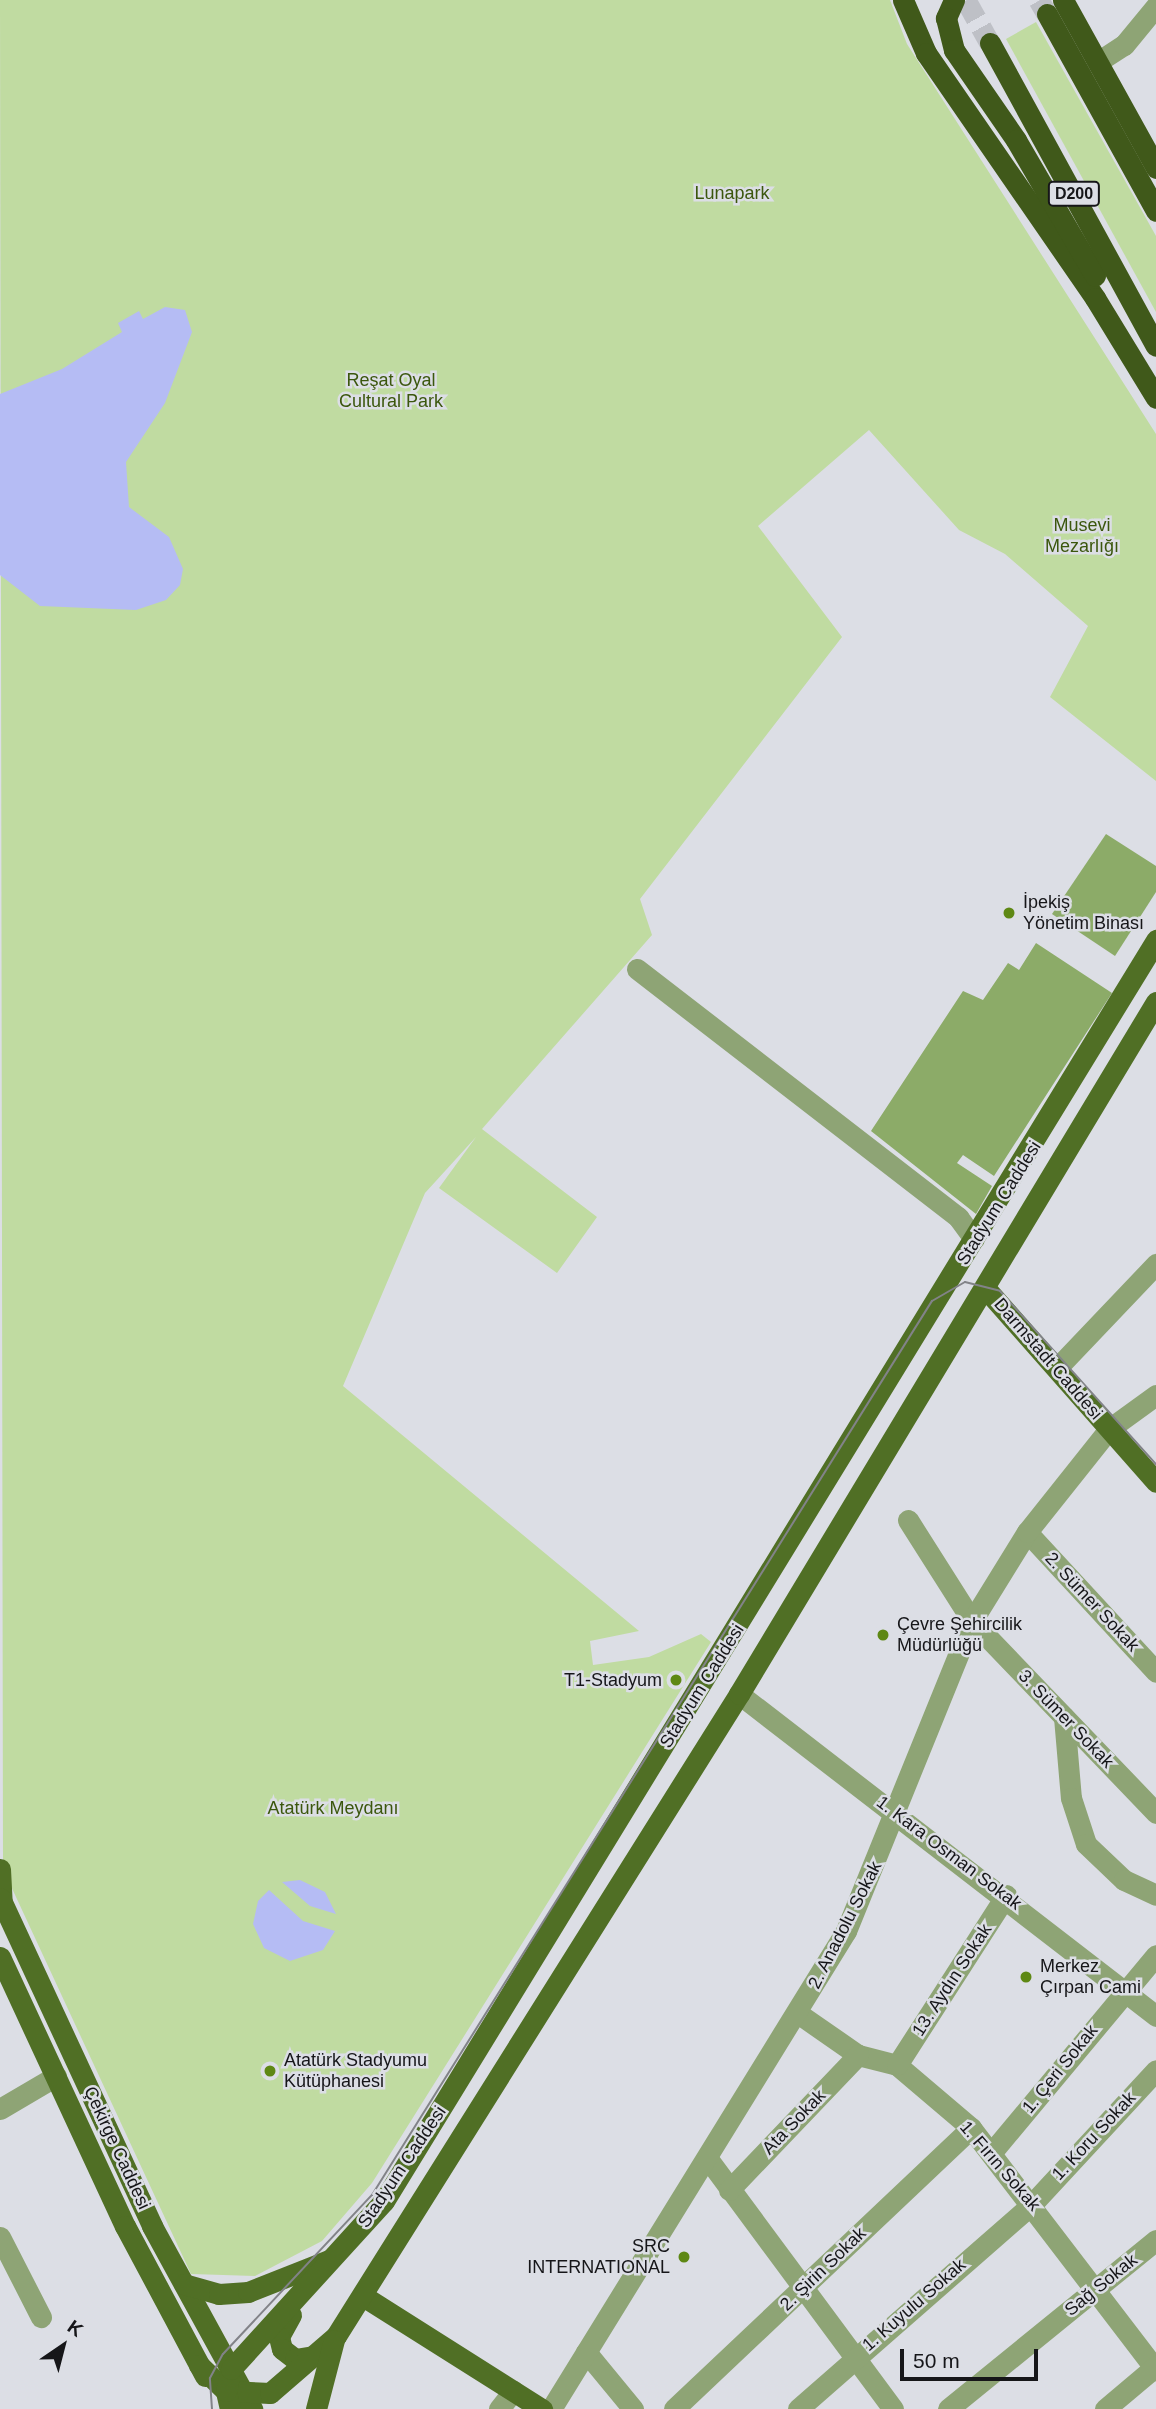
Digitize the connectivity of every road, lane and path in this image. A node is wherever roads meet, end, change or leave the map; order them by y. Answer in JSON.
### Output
{"nodes":[{"id":1,"x":903,"y":0,"type":"edge"},
{"id":2,"x":954,"y":0,"type":"edge"},
{"id":3,"x":1156,"y":6,"type":"edge"},
{"id":4,"x":1055,"y":7,"type":"edge"},
{"id":5,"x":990,"y":43,"type":"tunnel mouth"},
{"id":6,"x":1099,"y":61,"type":"junction"},
{"id":7,"x":1156,"y":168,"type":"edge"},
{"id":8,"x":1156,"y":211,"type":"edge"},
{"id":9,"x":1156,"y":346,"type":"edge"},
{"id":10,"x":1156,"y":398,"type":"edge"},
{"id":11,"x":1156,"y":940,"type":"edge"},
{"id":12,"x":637,"y":970,"type":"dead end"},
{"id":13,"x":1156,"y":1002,"type":"edge"},
{"id":14,"x":974,"y":1239,"type":"junction"},
{"id":15,"x":1156,"y":1264,"type":"edge"},
{"id":16,"x":986,"y":1289,"type":"junction"},
{"id":17,"x":1057,"y":1368,"type":"junction"},
{"id":18,"x":1156,"y":1395,"type":"edge"},
{"id":19,"x":1109,"y":1429,"type":"junction"},
{"id":20,"x":1156,"y":1482,"type":"edge"},
{"id":21,"x":908,"y":1520,"type":"dead end"},
{"id":22,"x":1027,"y":1532,"type":"junction"},
{"id":23,"x":972,"y":1621,"type":"junction"},
{"id":24,"x":1156,"y":1672,"type":"edge"},
{"id":25,"x":739,"y":1694,"type":"junction"},
{"id":26,"x":1065,"y":1717,"type":"junction"},
{"id":27,"x":1156,"y":1813,"type":"edge"},
{"id":28,"x":898,"y":1815,"type":"junction"},
{"id":29,"x":0,"y":1869,"type":"edge"},
{"id":30,"x":1006,"y":1895,"type":"junction"},
{"id":31,"x":1156,"y":1895,"type":"edge"},
{"id":32,"x":1,"y":1900,"type":"edge"},
{"id":33,"x":1156,"y":1955,"type":"edge"},
{"id":34,"x":0,"y":1957,"type":"edge"},
{"id":35,"x":1126,"y":1989,"type":"junction"},
{"id":36,"x":799,"y":2014,"type":"junction"},
{"id":37,"x":1156,"y":2016,"type":"edge"},
{"id":38,"x":858,"y":2055,"type":"junction"},
{"id":39,"x":897,"y":2065,"type":"junction"},
{"id":40,"x":1156,"y":2070,"type":"edge"},
{"id":41,"x":55,"y":2076,"type":"junction"},
{"id":42,"x":0,"y":2109,"type":"edge"},
{"id":43,"x":971,"y":2128,"type":"junction"},
{"id":44,"x":992,"y":2152,"type":"junction"},
{"id":45,"x":708,"y":2159,"type":"junction"},
{"id":46,"x":729,"y":2190,"type":"junction"},
{"id":47,"x":1033,"y":2203,"type":"junction"},
{"id":48,"x":0,"y":2236,"type":"edge"},
{"id":49,"x":1156,"y":2240,"type":"edge"},
{"id":50,"x":341,"y":2254,"type":"junction"},
{"id":51,"x":184,"y":2284,"type":"junction"},
{"id":52,"x":312,"y":2284,"type":"junction"},
{"id":53,"x":807,"y":2286,"type":"junction"},
{"id":54,"x":1096,"y":2289,"type":"junction"},
{"id":55,"x":363,"y":2296,"type":"junction"},
{"id":56,"x":41,"y":2317,"type":"dead end"},
{"id":57,"x":336,"y":2336,"type":"junction"},
{"id":58,"x":586,"y":2352,"type":"junction"},
{"id":59,"x":314,"y":2356,"type":"junction"},
{"id":60,"x":854,"y":2356,"type":"junction"},
{"id":61,"x":1155,"y":2368,"type":"edge"},
{"id":62,"x":231,"y":2369,"type":"junction"},
{"id":63,"x":513,"y":2390,"type":"junction"},
{"id":64,"x":235,"y":2402,"type":"edge"},
{"id":65,"x":316,"y":2409,"type":"edge"},
{"id":66,"x":499,"y":2409,"type":"edge"},
{"id":67,"x":542,"y":2409,"type":"edge"},
{"id":68,"x":551,"y":2409,"type":"edge"},
{"id":69,"x":633,"y":2409,"type":"edge"},
{"id":70,"x":674,"y":2409,"type":"edge"},
{"id":71,"x":798,"y":2409,"type":"edge"},
{"id":72,"x":893,"y":2409,"type":"edge"},
{"id":73,"x":948,"y":2409,"type":"edge"},
{"id":74,"x":1105,"y":2409,"type":"edge"}],
"edges":[{"from":1,"to":10,"type":"highway"},
{"from":2,"to":10,"type":"highway"},
{"from":3,"to":6,"type":"street"},
{"from":4,"to":6,"type":"highway"},
{"from":4,"to":8,"type":"highway"},
{"from":5,"to":9,"type":"highway","number":"D200"},
{"from":6,"to":7,"type":"highway"},
{"from":11,"to":14,"type":"main road","name":"Stadyum Caddesi"},
{"from":12,"to":14,"type":"street"},
{"from":13,"to":16,"type":"main road"},
{"from":14,"to":50,"type":"main road","name":"Stadyum Caddesi"},
{"from":15,"to":17,"type":"street"},
{"from":16,"to":17,"type":"main road","name":"Darmstadt Caddesi"},
{"from":16,"to":25,"type":"main road"},
{"from":17,"to":19,"type":"main road","name":"Darmstadt Caddesi"},
{"from":18,"to":19,"type":"street","name":"2. Anadolu Sokak"},
{"from":19,"to":20,"type":"main road","name":"Darmstadt Caddesi"},
{"from":19,"to":22,"type":"street","name":"2. Anadolu Sokak"},
{"from":21,"to":23,"type":"street","name":"3. Sümer Sokak"},
{"from":22,"to":23,"type":"street","name":"2. Anadolu Sokak"},
{"from":22,"to":24,"type":"street","name":"2. Sümer Sokak"},
{"from":23,"to":26,"type":"street","name":"3. Sümer Sokak"},
{"from":23,"to":28,"type":"street","name":"2. Anadolu Sokak"},
{"from":25,"to":28,"type":"street","name":"1. Kara Osman Sokak"},
{"from":25,"to":55,"type":"main road"},
{"from":26,"to":27,"type":"street","name":"3. Sümer Sokak"},
{"from":26,"to":31,"type":"street"},
{"from":28,"to":30,"type":"street","name":"1. Kara Osman Sokak"},
{"from":28,"to":36,"type":"street","name":"2. Anadolu Sokak"},
{"from":29,"to":32,"type":"main road"},
{"from":30,"to":35,"type":"street","name":"1. Kara Osman Sokak"},
{"from":30,"to":39,"type":"street","name":"13. Aydın Sokak"},
{"from":32,"to":51,"type":"main road","name":"Çekirge Caddesi"},
{"from":33,"to":35,"type":"street","name":"1. Çeri Sokak"},
{"from":34,"to":41,"type":"main road","name":"Çekirge Caddesi"},
{"from":35,"to":37,"type":"street","name":"1. Kara Osman Sokak"},
{"from":35,"to":44,"type":"street","name":"1. Çeri Sokak"},
{"from":36,"to":38,"type":"street","name":"1. Fırın Sokak"},
{"from":36,"to":45,"type":"street","name":"2. Anadolu Sokak"},
{"from":38,"to":39,"type":"street","name":"1. Fırın Sokak"},
{"from":38,"to":46,"type":"street","name":"Ata Sokak"},
{"from":39,"to":43,"type":"street","name":"1. Fırın Sokak"},
{"from":40,"to":47,"type":"street","name":"1. Koru Sokak"},
{"from":41,"to":42,"type":"street"},
{"from":41,"to":64,"type":"main road","name":"Çekirge Caddesi"},
{"from":43,"to":44,"type":"street","name":"1. Fırın Sokak"},
{"from":43,"to":53,"type":"street","name":"2. Şirin Sokak"},
{"from":44,"to":47,"type":"street","name":"1. Fırın Sokak"},
{"from":45,"to":46,"type":"street"},
{"from":45,"to":58,"type":"street","name":"2. Anadolu Sokak"},
{"from":46,"to":53,"type":"street"},
{"from":47,"to":54,"type":"street","name":"1. Fırın Sokak"},
{"from":47,"to":60,"type":"street","name":"1. Kuyulu Sokak"},
{"from":48,"to":56,"type":"street"},
{"from":49,"to":54,"type":"street","name":"Sağ Sokak"},
{"from":50,"to":51,"type":"main road"},
{"from":50,"to":52,"type":"main road","name":"Stadyum Caddesi"},
{"from":51,"to":62,"type":"main road","name":"Çekirge Caddesi"},
{"from":52,"to":59,"type":"main road"},
{"from":52,"to":62,"type":"main road","name":"Stadyum Caddesi"},
{"from":53,"to":60,"type":"street"},
{"from":53,"to":70,"type":"street","name":"2. Şirin Sokak"},
{"from":54,"to":61,"type":"street","name":"1. Fırın Sokak"},
{"from":54,"to":73,"type":"street","name":"Sağ Sokak"},
{"from":55,"to":57,"type":"main road"},
{"from":55,"to":63,"type":"main road"},
{"from":57,"to":59,"type":"main road"},
{"from":57,"to":65,"type":"main road"},
{"from":58,"to":68,"type":"street","name":"2. Anadolu Sokak"},
{"from":58,"to":69,"type":"street"},
{"from":59,"to":64,"type":"main road"},
{"from":60,"to":71,"type":"street","name":"1. Kuyulu Sokak"},
{"from":60,"to":72,"type":"street"},
{"from":61,"to":74,"type":"street"},
{"from":62,"to":64,"type":"main road","name":"Çekirge Caddesi"},
{"from":63,"to":66,"type":"street"},
{"from":63,"to":67,"type":"main road"}]}
